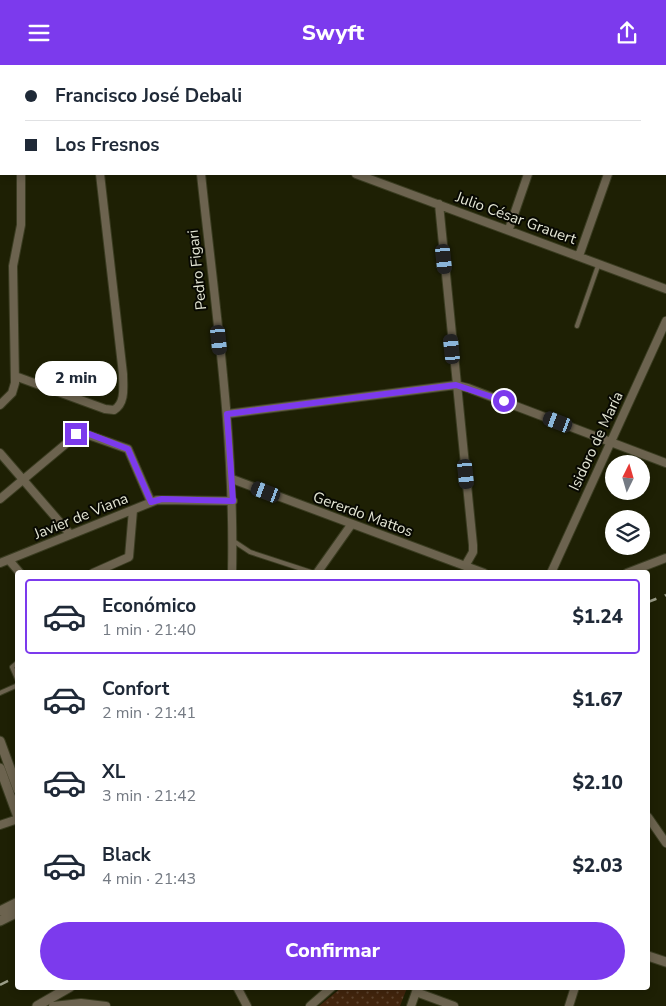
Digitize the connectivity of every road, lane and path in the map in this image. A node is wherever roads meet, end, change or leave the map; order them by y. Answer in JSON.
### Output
{"nodes":[{"id":1,"x":21,"y":175,"type":"edge"},
{"id":2,"x":100,"y":175,"type":"edge"},
{"id":3,"x":201,"y":175,"type":"edge"},
{"id":4,"x":359,"y":175,"type":"edge"},
{"id":5,"x":528,"y":175,"type":"edge"},
{"id":6,"x":608,"y":175,"type":"edge"},
{"id":7,"x":438,"y":204,"type":"junction"},
{"id":8,"x":509,"y":229,"type":"junction"},
{"id":9,"x":579,"y":256,"type":"junction"},
{"id":10,"x":600,"y":263,"type":"junction"},
{"id":11,"x":666,"y":289,"type":"edge"},
{"id":12,"x":666,"y":321,"type":"edge"},
{"id":13,"x":577,"y":326,"type":"dead end"},
{"id":14,"x":15,"y":376,"type":"junction"},
{"id":15,"x":456,"y":385,"type":"junction"},
{"id":16,"x":0,"y":405,"type":"edge"},
{"id":17,"x":227,"y":414,"type":"junction"},
{"id":18,"x":612,"y":442,"type":"junction"},
{"id":19,"x":0,"y":453,"type":"edge"},
{"id":20,"x":666,"y":463,"type":"edge"},
{"id":21,"x":24,"y":479,"type":"junction"},
{"id":22,"x":232,"y":479,"type":"junction"},
{"id":23,"x":0,"y":499,"type":"edge"},
{"id":24,"x":233,"y":501,"type":"junction"},
{"id":25,"x":151,"y":502,"type":"junction"},
{"id":26,"x":133,"y":509,"type":"junction"},
{"id":27,"x":351,"y":525,"type":"junction"},
{"id":28,"x":70,"y":534,"type":"junction"},
{"id":29,"x":232,"y":540,"type":"junction"},
{"id":30,"x":666,"y":558,"type":"edge"},
{"id":31,"x":9,"y":560,"type":"junction"},
{"id":32,"x":0,"y":563,"type":"edge"},
{"id":33,"x":466,"y":566,"type":"junction"},
{"id":34,"x":17,"y":570,"type":"edge"},
{"id":35,"x":100,"y":570,"type":"edge"},
{"id":36,"x":232,"y":570,"type":"edge"},
{"id":37,"x":306,"y":570,"type":"edge"},
{"id":38,"x":317,"y":570,"type":"edge"},
{"id":39,"x":476,"y":570,"type":"edge"},
{"id":40,"x":552,"y":570,"type":"edge"},
{"id":41,"x":635,"y":570,"type":"edge"},
{"id":42,"x":15,"y":685,"type":"edge"},
{"id":43,"x":0,"y":693,"type":"edge"},
{"id":44,"x":0,"y":741,"type":"edge"},
{"id":45,"x":0,"y":768,"type":"edge"},
{"id":46,"x":15,"y":782,"type":"edge"},
{"id":47,"x":15,"y":810,"type":"edge"},
{"id":48,"x":15,"y":819,"type":"edge"},
{"id":49,"x":650,"y":820,"type":"edge"},
{"id":50,"x":0,"y":825,"type":"edge"},
{"id":51,"x":666,"y":843,"type":"edge"},
{"id":52,"x":15,"y":904,"type":"edge"},
{"id":53,"x":0,"y":911,"type":"edge"},
{"id":54,"x":15,"y":914,"type":"edge"},
{"id":55,"x":0,"y":921,"type":"edge"},
{"id":56,"x":650,"y":957,"type":"edge"},
{"id":57,"x":666,"y":962,"type":"edge"},
{"id":58,"x":65,"y":990,"type":"edge"},
{"id":59,"x":239,"y":990,"type":"edge"},
{"id":60,"x":329,"y":990,"type":"edge"},
{"id":61,"x":417,"y":990,"type":"edge"},
{"id":62,"x":574,"y":990,"type":"edge"},
{"id":63,"x":37,"y":1006,"type":"edge"},
{"id":64,"x":53,"y":1006,"type":"edge"},
{"id":65,"x":106,"y":1006,"type":"edge"},
{"id":66,"x":247,"y":1006,"type":"edge"},
{"id":67,"x":310,"y":1006,"type":"edge"},
{"id":68,"x":411,"y":1006,"type":"edge"},
{"id":69,"x":454,"y":1006,"type":"edge"},
{"id":70,"x":569,"y":1006,"type":"edge"}],
"edges":[{"from":1,"to":14,"type":"street"},
{"from":2,"to":14,"type":"street"},
{"from":3,"to":17,"type":"street","name":"Pedro Figari"},
{"from":4,"to":7,"type":"street","name":"Julio César Grauert"},
{"from":5,"to":8,"type":"street"},
{"from":6,"to":9,"type":"street"},
{"from":7,"to":8,"type":"street","name":"Julio César Grauert"},
{"from":7,"to":15,"type":"street"},
{"from":8,"to":9,"type":"street","name":"Julio César Grauert"},
{"from":9,"to":10,"type":"street","name":"Julio César Grauert"},
{"from":10,"to":11,"type":"street","name":"Julio César Grauert"},
{"from":10,"to":13,"type":"lane"},
{"from":12,"to":18,"type":"street","name":"Isidoro de María"},
{"from":14,"to":16,"type":"street"},
{"from":15,"to":17,"type":"street"},
{"from":15,"to":18,"type":"street"},
{"from":15,"to":33,"type":"street"},
{"from":17,"to":22,"type":"street","name":"Pedro Figari"},
{"from":18,"to":20,"type":"street"},
{"from":18,"to":40,"type":"street","name":"Isidoro de María"},
{"from":19,"to":21,"type":"street"},
{"from":21,"to":23,"type":"street"},
{"from":21,"to":25,"type":"street"},
{"from":21,"to":28,"type":"street"},
{"from":22,"to":24,"type":"street","name":"Pedro Figari"},
{"from":22,"to":27,"type":"street","name":"Gererdo Mattos"},
{"from":24,"to":25,"type":"street","name":"Javier de Viana"},
{"from":24,"to":29,"type":"street","name":"Pedro Figari"},
{"from":25,"to":26,"type":"street","name":"Javier de Viana"},
{"from":26,"to":28,"type":"street","name":"Javier de Viana"},
{"from":26,"to":35,"type":"street"},
{"from":27,"to":33,"type":"street","name":"Gererdo Mattos"},
{"from":27,"to":38,"type":"street"},
{"from":28,"to":31,"type":"street","name":"Javier de Viana"},
{"from":29,"to":36,"type":"street","name":"Pedro Figari"},
{"from":29,"to":37,"type":"lane"},
{"from":30,"to":41,"type":"street"},
{"from":31,"to":32,"type":"street","name":"Javier de Viana"},
{"from":31,"to":34,"type":"street"},
{"from":33,"to":39,"type":"street","name":"Gererdo Mattos"},
{"from":42,"to":43,"type":"lane"},
{"from":44,"to":46,"type":"street"},
{"from":45,"to":47,"type":"street"},
{"from":48,"to":50,"type":"street"},
{"from":49,"to":51,"type":"street"},
{"from":52,"to":53,"type":"street"},
{"from":54,"to":55,"type":"street"},
{"from":56,"to":57,"type":"street"},
{"from":58,"to":63,"type":"street"},
{"from":59,"to":66,"type":"street"},
{"from":60,"to":67,"type":"street"},
{"from":61,"to":68,"type":"street"},
{"from":61,"to":69,"type":"street"},
{"from":62,"to":70,"type":"street"},
{"from":64,"to":65,"type":"street"}]}
